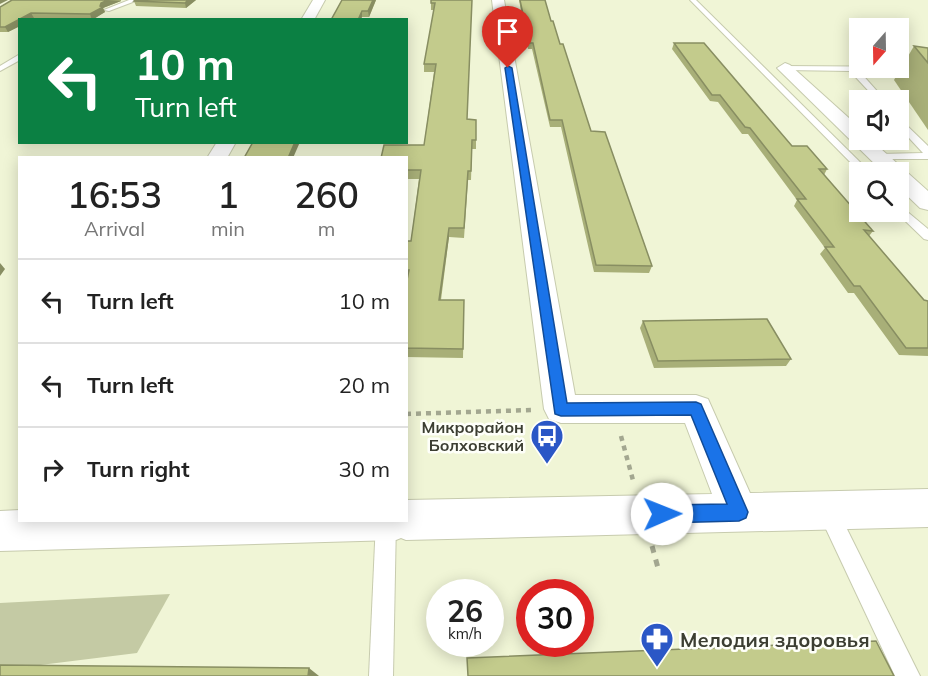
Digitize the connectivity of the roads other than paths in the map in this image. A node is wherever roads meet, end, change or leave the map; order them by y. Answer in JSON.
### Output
{"nodes":[{"id":1,"x":135,"y":0,"type":"edge"},
{"id":2,"x":319,"y":0,"type":"edge"},
{"id":3,"x":498,"y":0,"type":"edge"},
{"id":4,"x":693,"y":0,"type":"edge"},
{"id":5,"x":107,"y":10,"type":"dead end"},
{"id":6,"x":308,"y":18,"type":"edge"},
{"id":7,"x":18,"y":57,"type":"edge"},
{"id":8,"x":785,"y":68,"type":"joint"},
{"id":9,"x":0,"y":69,"type":"edge"},
{"id":10,"x":849,"y":69,"type":"edge"},
{"id":11,"x":909,"y":69,"type":"edge"},
{"id":12,"x":927,"y":69,"type":"edge"},
{"id":13,"x":860,"y":78,"type":"edge"},
{"id":14,"x":872,"y":90,"type":"edge"},
{"id":15,"x":849,"y":129,"type":"edge"},
{"id":16,"x":909,"y":132,"type":"edge"},
{"id":17,"x":872,"y":150,"type":"edge"},
{"id":18,"x":928,"y":154,"type":"edge"},
{"id":19,"x":879,"y":157,"type":"junction"},
{"id":20,"x":855,"y":162,"type":"edge"},
{"id":21,"x":884,"y":162,"type":"edge"},
{"id":22,"x":909,"y":185,"type":"edge"},
{"id":23,"x":928,"y":203,"type":"edge"},
{"id":24,"x":909,"y":218,"type":"edge"},
{"id":25,"x":928,"y":236,"type":"edge"},
{"id":26,"x":928,"y":507,"type":"edge"},
{"id":27,"x":827,"y":511,"type":"junction"},
{"id":28,"x":739,"y":512,"type":"junction"},
{"id":29,"x":408,"y":520,"type":"edge"},
{"id":30,"x":324,"y":522,"type":"edge"},
{"id":31,"x":386,"y":522,"type":"edge"},
{"id":32,"x":12,"y":527,"type":"edge"},
{"id":33,"x":381,"y":676,"type":"edge"},
{"id":34,"x":908,"y":676,"type":"edge"}],
"edges":[{"from":1,"to":5,"type":"lane"},
{"from":2,"to":6,"type":"street"},
{"from":3,"to":28,"type":"street"},
{"from":4,"to":20,"type":"lane"},
{"from":7,"to":9,"type":"lane"},
{"from":8,"to":10,"type":"lane"},
{"from":8,"to":15,"type":"street"},
{"from":11,"to":12,"type":"lane"},
{"from":13,"to":14,"type":"lane"},
{"from":16,"to":18,"type":"lane"},
{"from":17,"to":19,"type":"street"},
{"from":18,"to":19,"type":"lane"},
{"from":19,"to":21,"type":"street"},
{"from":22,"to":23,"type":"street"},
{"from":24,"to":25,"type":"lane"},
{"from":26,"to":27,"type":"street"},
{"from":27,"to":28,"type":"street"},
{"from":27,"to":34,"type":"lane"},
{"from":28,"to":29,"type":"street"},
{"from":30,"to":32,"type":"street"},
{"from":31,"to":33,"type":"lane"}]}
